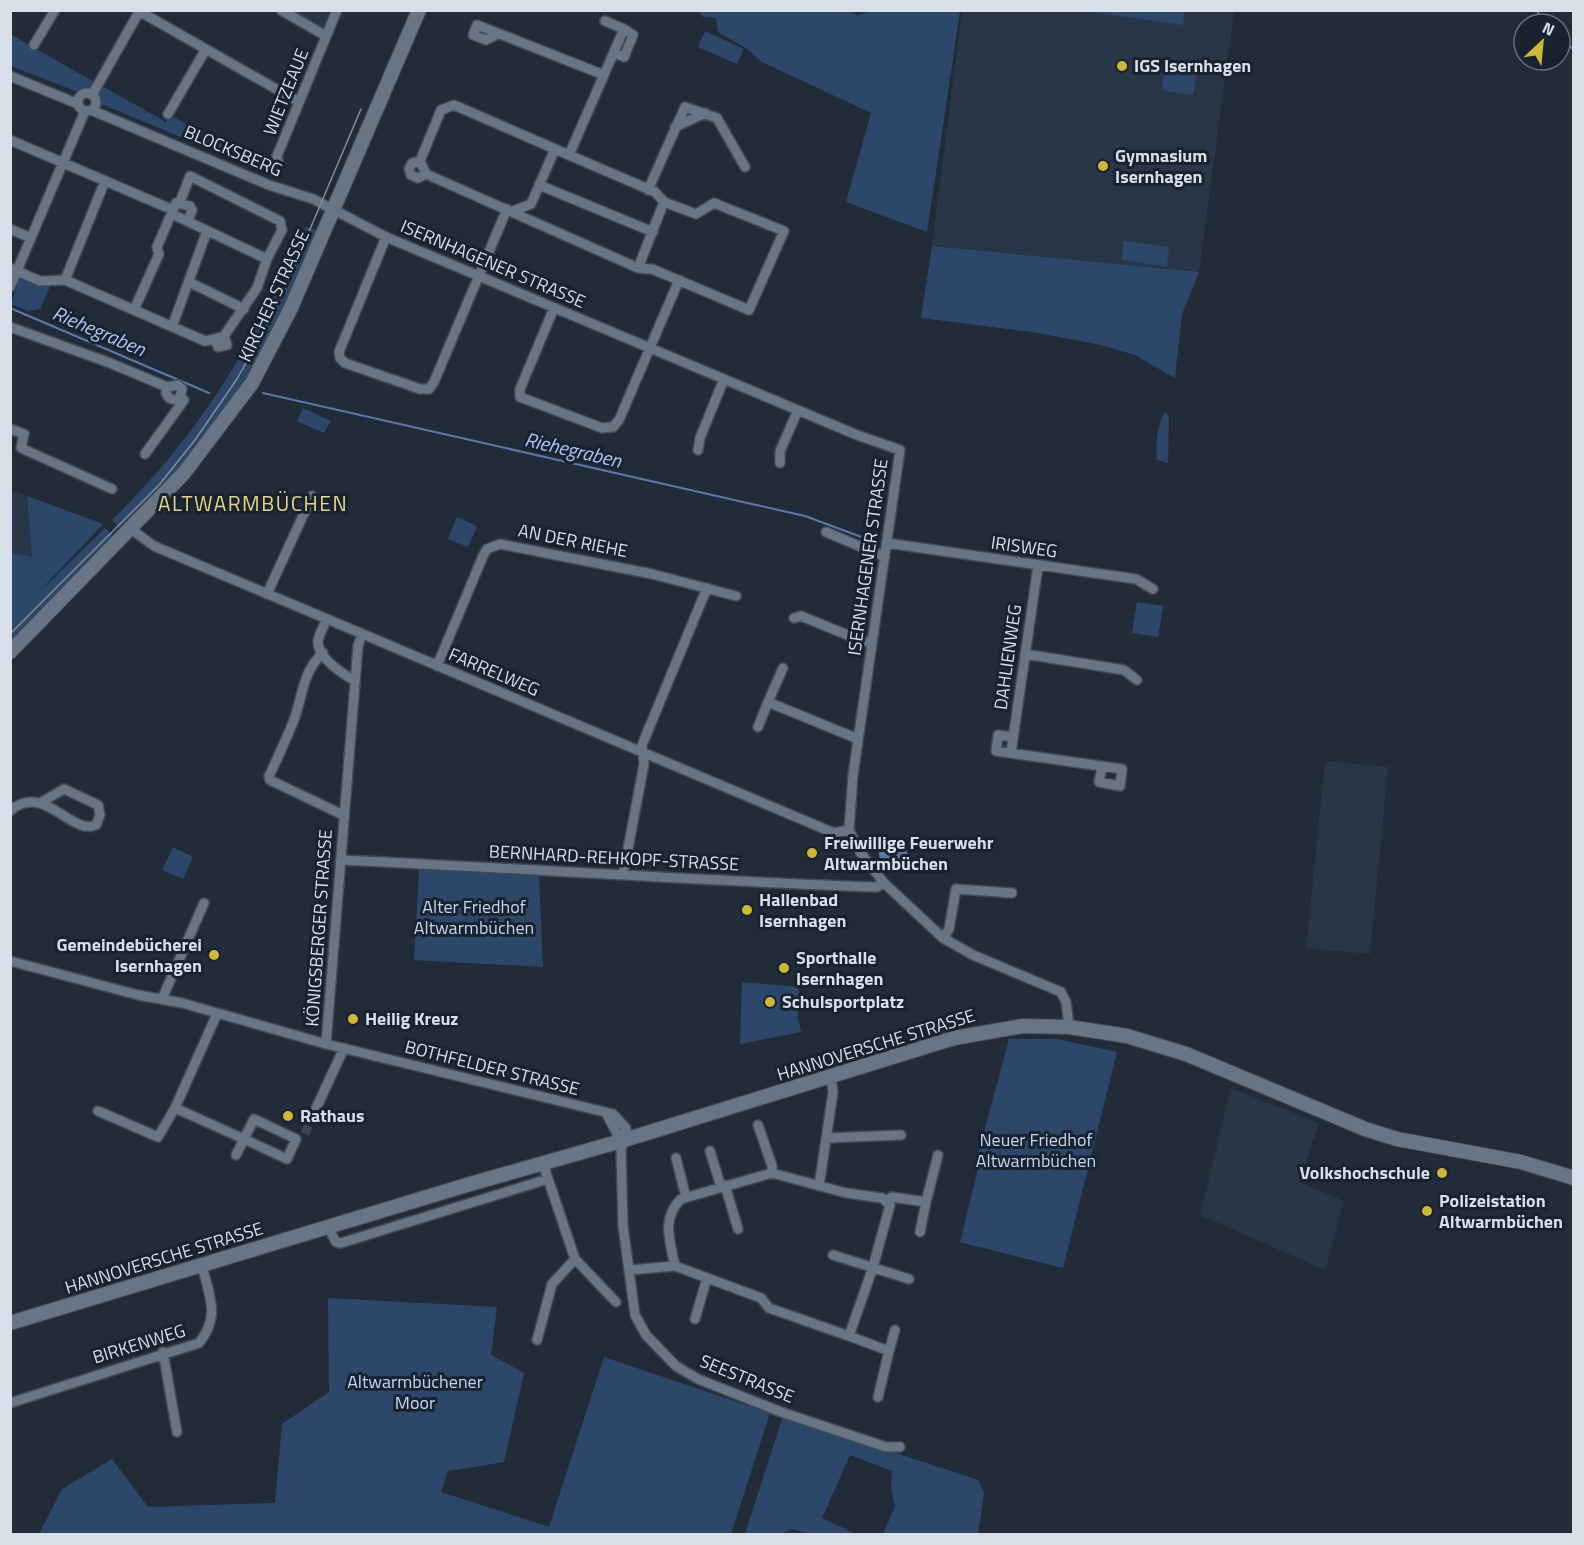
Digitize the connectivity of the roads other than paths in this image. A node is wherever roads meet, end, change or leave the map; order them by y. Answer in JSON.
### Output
{"nodes":[{"id":1,"x":55,"y":10,"type":"edge"},
{"id":2,"x":281,"y":10,"type":"edge"},
{"id":3,"x":337,"y":10,"type":"edge"},
{"id":4,"x":142,"y":12,"type":"edge"},
{"id":5,"x":416,"y":17,"type":"edge"},
{"id":6,"x":605,"y":21,"type":"dead end"},
{"id":7,"x":498,"y":34,"type":"dead end"},
{"id":8,"x":326,"y":36,"type":"junction"},
{"id":9,"x":34,"y":45,"type":"dead end"},
{"id":10,"x":206,"y":49,"type":"junction"},
{"id":11,"x":604,"y":75,"type":"junction"},
{"id":12,"x":10,"y":76,"type":"edge"},
{"id":13,"x":300,"y":102,"type":"junction"},
{"id":14,"x":87,"y":103,"type":"junction"},
{"id":15,"x":168,"y":114,"type":"dead end"},
{"id":16,"x":10,"y":140,"type":"edge"},
{"id":17,"x":555,"y":149,"type":"junction"},
{"id":18,"x":569,"y":155,"type":"junction"},
{"id":19,"x":278,"y":161,"type":"dead end"},
{"id":20,"x":420,"y":161,"type":"junction"},
{"id":21,"x":61,"y":163,"type":"junction"},
{"id":22,"x":745,"y":167,"type":"dead end"},
{"id":23,"x":426,"y":174,"type":"junction"},
{"id":24,"x":105,"y":181,"type":"junction"},
{"id":25,"x":540,"y":185,"type":"junction"},
{"id":26,"x":648,"y":190,"type":"junction"},
{"id":27,"x":180,"y":202,"type":"junction"},
{"id":28,"x":664,"y":202,"type":"junction"},
{"id":29,"x":333,"y":209,"type":"junction"},
{"id":30,"x":510,"y":210,"type":"junction"},
{"id":31,"x":172,"y":212,"type":"junction"},
{"id":32,"x":188,"y":221,"type":"junction"},
{"id":33,"x":10,"y":229,"type":"edge"},
{"id":34,"x":207,"y":231,"type":"junction"},
{"id":35,"x":653,"y":232,"type":"junction"},
{"id":36,"x":386,"y":237,"type":"junction"},
{"id":37,"x":31,"y":238,"type":"junction"},
{"id":38,"x":267,"y":260,"type":"junction"},
{"id":39,"x":638,"y":268,"type":"junction"},
{"id":40,"x":14,"y":269,"type":"edge"},
{"id":41,"x":478,"y":276,"type":"junction"},
{"id":42,"x":65,"y":280,"type":"junction"},
{"id":43,"x":678,"y":280,"type":"junction"},
{"id":44,"x":189,"y":282,"type":"junction"},
{"id":45,"x":10,"y":287,"type":"edge"},
{"id":46,"x":554,"y":308,"type":"junction"},
{"id":47,"x":244,"y":309,"type":"junction"},
{"id":48,"x":134,"y":310,"type":"junction"},
{"id":49,"x":10,"y":327,"type":"edge"},
{"id":50,"x":172,"y":327,"type":"junction"},
{"id":51,"x":649,"y":349,"type":"junction"},
{"id":52,"x":724,"y":379,"type":"junction"},
{"id":53,"x":798,"y":410,"type":"junction"},
{"id":54,"x":10,"y":429,"type":"edge"},
{"id":55,"x":698,"y":450,"type":"dead end"},
{"id":56,"x":145,"y":454,"type":"dead end"},
{"id":57,"x":780,"y":463,"type":"dead end"},
{"id":58,"x":112,"y":489,"type":"dead end"},
{"id":59,"x":312,"y":496,"type":"dead end"},
{"id":60,"x":131,"y":529,"type":"junction"},
{"id":61,"x":826,"y":532,"type":"dead end"},
{"id":62,"x":887,"y":543,"type":"junction"},
{"id":63,"x":885,"y":557,"type":"junction"},
{"id":64,"x":1038,"y":566,"type":"junction"},
{"id":65,"x":707,"y":588,"type":"junction"},
{"id":66,"x":1154,"y":590,"type":"dead end"},
{"id":67,"x":267,"y":594,"type":"junction"},
{"id":68,"x":736,"y":596,"type":"dead end"},
{"id":69,"x":794,"y":618,"type":"dead end"},
{"id":70,"x":327,"y":619,"type":"junction"},
{"id":71,"x":362,"y":634,"type":"junction"},
{"id":72,"x":872,"y":643,"type":"junction"},
{"id":73,"x":10,"y":652,"type":"edge"},
{"id":74,"x":323,"y":653,"type":"junction"},
{"id":75,"x":1025,"y":654,"type":"junction"},
{"id":76,"x":437,"y":666,"type":"junction"},
{"id":77,"x":783,"y":668,"type":"dead end"},
{"id":78,"x":1137,"y":680,"type":"dead end"},
{"id":79,"x":355,"y":681,"type":"junction"},
{"id":80,"x":768,"y":702,"type":"junction"},
{"id":81,"x":758,"y":727,"type":"dead end"},
{"id":82,"x":1013,"y":737,"type":"junction"},
{"id":83,"x":858,"y":739,"type":"junction"},
{"id":84,"x":643,"y":752,"type":"junction"},
{"id":85,"x":1011,"y":753,"type":"junction"},
{"id":86,"x":1102,"y":766,"type":"dead end"},
{"id":87,"x":42,"y":802,"type":"junction"},
{"id":88,"x":10,"y":811,"type":"edge"},
{"id":89,"x":344,"y":815,"type":"junction"},
{"id":90,"x":849,"y":830,"type":"junction"},
{"id":91,"x":341,"y":860,"type":"junction"},
{"id":92,"x":623,"y":875,"type":"junction"},
{"id":93,"x":884,"y":883,"type":"junction"},
{"id":94,"x":1012,"y":893,"type":"dead end"},
{"id":95,"x":204,"y":903,"type":"dead end"},
{"id":96,"x":943,"y":938,"type":"junction"},
{"id":97,"x":10,"y":961,"type":"edge"},
{"id":98,"x":162,"y":999,"type":"junction"},
{"id":99,"x":216,"y":1014,"type":"junction"},
{"id":100,"x":1069,"y":1027,"type":"junction"},
{"id":101,"x":326,"y":1044,"type":"junction"},
{"id":102,"x":344,"y":1048,"type":"junction"},
{"id":103,"x":831,"y":1077,"type":"junction"},
{"id":104,"x":175,"y":1108,"type":"junction"},
{"id":105,"x":98,"y":1111,"type":"dead end"},
{"id":106,"x":313,"y":1115,"type":"tunnel mouth"},
{"id":107,"x":758,"y":1125,"type":"dead end"},
{"id":108,"x":900,"y":1135,"type":"dead end"},
{"id":109,"x":827,"y":1138,"type":"junction"},
{"id":110,"x":244,"y":1139,"type":"junction"},
{"id":111,"x":621,"y":1141,"type":"junction"},
{"id":112,"x":710,"y":1151,"type":"dead end"},
{"id":113,"x":236,"y":1155,"type":"dead end"},
{"id":114,"x":938,"y":1155,"type":"dead end"},
{"id":115,"x":676,"y":1158,"type":"dead end"},
{"id":116,"x":543,"y":1164,"type":"junction"},
{"id":117,"x":772,"y":1173,"type":"junction"},
{"id":118,"x":1574,"y":1178,"type":"edge"},
{"id":119,"x":548,"y":1179,"type":"junction"},
{"id":120,"x":723,"y":1186,"type":"junction"},
{"id":121,"x":819,"y":1186,"type":"junction"},
{"id":122,"x":686,"y":1197,"type":"junction"},
{"id":123,"x":886,"y":1200,"type":"junction"},
{"id":124,"x":926,"y":1202,"type":"junction"},
{"id":125,"x":328,"y":1227,"type":"junction"},
{"id":126,"x":738,"y":1229,"type":"dead end"},
{"id":127,"x":920,"y":1232,"type":"dead end"},
{"id":128,"x":833,"y":1255,"type":"dead end"},
{"id":129,"x":575,"y":1259,"type":"junction"},
{"id":130,"x":202,"y":1265,"type":"junction"},
{"id":131,"x":675,"y":1266,"type":"junction"},
{"id":132,"x":873,"y":1267,"type":"junction"},
{"id":133,"x":629,"y":1270,"type":"junction"},
{"id":134,"x":707,"y":1278,"type":"junction"},
{"id":135,"x":909,"y":1279,"type":"dead end"},
{"id":136,"x":616,"y":1302,"type":"dead end"},
{"id":137,"x":695,"y":1319,"type":"dead end"},
{"id":138,"x":10,"y":1323,"type":"edge"},
{"id":139,"x":895,"y":1330,"type":"dead end"},
{"id":140,"x":849,"y":1336,"type":"junction"},
{"id":141,"x":537,"y":1340,"type":"dead end"},
{"id":142,"x":889,"y":1351,"type":"junction"},
{"id":143,"x":162,"y":1352,"type":"junction"},
{"id":144,"x":879,"y":1397,"type":"dead end"},
{"id":145,"x":10,"y":1404,"type":"edge"},
{"id":146,"x":177,"y":1432,"type":"dead end"},
{"id":147,"x":900,"y":1447,"type":"dead end"}],
"edges":[{"from":1,"to":9,"type":"street"},
{"from":2,"to":8,"type":"street","name":"WIETZEAUE"},
{"from":3,"to":8,"type":"street","name":"WIETZEAUE"},
{"from":4,"to":10,"type":"street"},
{"from":4,"to":14,"type":"street"},
{"from":5,"to":29,"type":"main road","name":"KIRCHER STRASSE"},
{"from":6,"to":11,"type":"street"},
{"from":7,"to":11,"type":"street"},
{"from":8,"to":13,"type":"street","name":"WIETZEAUE"},
{"from":10,"to":13,"type":"street"},
{"from":10,"to":15,"type":"street"},
{"from":11,"to":18,"type":"street"},
{"from":12,"to":14,"type":"street","name":"BLOCKSBERG"},
{"from":13,"to":19,"type":"street","name":"WIETZEAUE"},
{"from":14,"to":21,"type":"street"},
{"from":14,"to":29,"type":"street","name":"BLOCKSBERG"},
{"from":16,"to":21,"type":"street"},
{"from":17,"to":18,"type":"street"},
{"from":17,"to":20,"type":"street"},
{"from":17,"to":25,"type":"street"},
{"from":18,"to":26,"type":"street"},
{"from":20,"to":23,"type":"street"},
{"from":20,"to":23,"type":"street"},
{"from":21,"to":24,"type":"street"},
{"from":21,"to":37,"type":"street"},
{"from":22,"to":26,"type":"street"},
{"from":23,"to":30,"type":"street"},
{"from":24,"to":31,"type":"street"},
{"from":24,"to":42,"type":"street"},
{"from":25,"to":30,"type":"street"},
{"from":25,"to":35,"type":"street"},
{"from":26,"to":28,"type":"street"},
{"from":27,"to":31,"type":"street"},
{"from":27,"to":32,"type":"street"},
{"from":27,"to":38,"type":"street"},
{"from":28,"to":35,"type":"street"},
{"from":28,"to":43,"type":"street"},
{"from":29,"to":36,"type":"street","name":"ISERNHAGENER STRASSE"},
{"from":29,"to":60,"type":"main road","name":"KIRCHER STRASSE"},
{"from":30,"to":39,"type":"street"},
{"from":30,"to":41,"type":"street"},
{"from":31,"to":32,"type":"street"},
{"from":31,"to":48,"type":"street"},
{"from":32,"to":34,"type":"street"},
{"from":33,"to":37,"type":"street"},
{"from":34,"to":38,"type":"street"},
{"from":34,"to":44,"type":"street"},
{"from":35,"to":39,"type":"street"},
{"from":36,"to":41,"type":"street","name":"ISERNHAGENER STRASSE"},
{"from":36,"to":41,"type":"street"},
{"from":37,"to":40,"type":"street"},
{"from":38,"to":47,"type":"street"},
{"from":39,"to":43,"type":"street"},
{"from":40,"to":42,"type":"street"},
{"from":40,"to":45,"type":"street"},
{"from":41,"to":46,"type":"street","name":"ISERNHAGENER STRASSE"},
{"from":42,"to":48,"type":"street"},
{"from":43,"to":51,"type":"street"},
{"from":44,"to":47,"type":"street"},
{"from":44,"to":50,"type":"street"},
{"from":46,"to":51,"type":"street","name":"ISERNHAGENER STRASSE"},
{"from":46,"to":51,"type":"street"},
{"from":47,"to":50,"type":"street"},
{"from":48,"to":50,"type":"street"},
{"from":49,"to":56,"type":"street"},
{"from":51,"to":52,"type":"street","name":"ISERNHAGENER STRASSE"},
{"from":52,"to":53,"type":"street","name":"ISERNHAGENER STRASSE"},
{"from":52,"to":55,"type":"street"},
{"from":53,"to":57,"type":"street"},
{"from":53,"to":62,"type":"street","name":"ISERNHAGENER STRASSE"},
{"from":54,"to":58,"type":"street"},
{"from":59,"to":67,"type":"street"},
{"from":60,"to":67,"type":"street","name":"FARRELWEG"},
{"from":60,"to":73,"type":"main road","name":"KIRCHER STRASSE"},
{"from":61,"to":63,"type":"street"},
{"from":62,"to":63,"type":"street","name":"ISERNHAGENER STRASSE"},
{"from":62,"to":64,"type":"street","name":"IRISWEG"},
{"from":63,"to":72,"type":"street","name":"ISERNHAGENER STRASSE"},
{"from":64,"to":66,"type":"street","name":"IRISWEG"},
{"from":64,"to":75,"type":"street","name":"DAHLIENWEG"},
{"from":65,"to":68,"type":"street","name":"AN DER RIEHE"},
{"from":65,"to":76,"type":"street","name":"AN DER RIEHE"},
{"from":65,"to":84,"type":"street"},
{"from":67,"to":70,"type":"street","name":"FARRELWEG"},
{"from":69,"to":72,"type":"street"},
{"from":70,"to":71,"type":"street","name":"FARRELWEG"},
{"from":70,"to":74,"type":"street","name":"KÖNIGSBERGER STRASSE"},
{"from":71,"to":76,"type":"street","name":"FARRELWEG"},
{"from":71,"to":79,"type":"street","name":"KÖNIGSBERGER STRASSE"},
{"from":72,"to":83,"type":"street","name":"ISERNHAGENER STRASSE"},
{"from":74,"to":79,"type":"street"},
{"from":74,"to":89,"type":"street","name":"KÖNIGSBERGER STRASSE"},
{"from":75,"to":78,"type":"street"},
{"from":75,"to":82,"type":"street","name":"DAHLIENWEG"},
{"from":76,"to":84,"type":"street","name":"FARRELWEG"},
{"from":77,"to":80,"type":"street"},
{"from":79,"to":89,"type":"street","name":"KÖNIGSBERGER STRASSE"},
{"from":80,"to":81,"type":"street"},
{"from":80,"to":83,"type":"street"},
{"from":82,"to":85,"type":"street","name":"DAHLIENWEG"},
{"from":82,"to":85,"type":"street"},
{"from":83,"to":90,"type":"street","name":"ISERNHAGENER STRASSE"},
{"from":84,"to":90,"type":"street","name":"FARRELWEG"},
{"from":84,"to":92,"type":"street"},
{"from":85,"to":86,"type":"street"},
{"from":87,"to":87,"type":"street"},
{"from":87,"to":88,"type":"street"},
{"from":89,"to":91,"type":"street","name":"KÖNIGSBERGER STRASSE"},
{"from":90,"to":93,"type":"street"},
{"from":91,"to":92,"type":"street","name":"BERNHARD-REHKOPF-STRASSE"},
{"from":91,"to":101,"type":"street","name":"KÖNIGSBERGER STRASSE"},
{"from":92,"to":93,"type":"street","name":"BERNHARD-REHKOPF-STRASSE"},
{"from":93,"to":96,"type":"street"},
{"from":94,"to":96,"type":"street"},
{"from":95,"to":98,"type":"street"},
{"from":96,"to":100,"type":"street"},
{"from":97,"to":98,"type":"street","name":"BOTHFELDER STRASSE"},
{"from":98,"to":99,"type":"street","name":"BOTHFELDER STRASSE"},
{"from":99,"to":101,"type":"street","name":"BOTHFELDER STRASSE"},
{"from":99,"to":104,"type":"street"},
{"from":100,"to":103,"type":"main road","name":"HANNOVERSCHE STRASSE"},
{"from":100,"to":118,"type":"main road","name":"HANNOVERSCHE STRASSE"},
{"from":101,"to":102,"type":"street","name":"BOTHFELDER STRASSE"},
{"from":102,"to":106,"type":"street"},
{"from":102,"to":111,"type":"street","name":"BOTHFELDER STRASSE"},
{"from":103,"to":109,"type":"street"},
{"from":103,"to":111,"type":"main road","name":"HANNOVERSCHE STRASSE"},
{"from":104,"to":105,"type":"street"},
{"from":104,"to":110,"type":"street"},
{"from":107,"to":117,"type":"street"},
{"from":108,"to":109,"type":"street"},
{"from":109,"to":121,"type":"street"},
{"from":110,"to":110,"type":"street"},
{"from":110,"to":113,"type":"street"},
{"from":111,"to":116,"type":"main road","name":"HANNOVERSCHE STRASSE"},
{"from":111,"to":133,"type":"street","name":"SEESTRASSE"},
{"from":112,"to":120,"type":"street"},
{"from":114,"to":124,"type":"street"},
{"from":115,"to":122,"type":"street"},
{"from":116,"to":119,"type":"street"},
{"from":116,"to":125,"type":"main road","name":"HANNOVERSCHE STRASSE"},
{"from":117,"to":120,"type":"street"},
{"from":117,"to":121,"type":"street"},
{"from":119,"to":125,"type":"street"},
{"from":119,"to":129,"type":"street"},
{"from":120,"to":122,"type":"street"},
{"from":120,"to":126,"type":"street"},
{"from":121,"to":123,"type":"street"},
{"from":122,"to":131,"type":"street"},
{"from":123,"to":124,"type":"street"},
{"from":123,"to":132,"type":"street"},
{"from":124,"to":127,"type":"street"},
{"from":125,"to":130,"type":"main road","name":"HANNOVERSCHE STRASSE"},
{"from":128,"to":132,"type":"street"},
{"from":129,"to":136,"type":"street"},
{"from":129,"to":141,"type":"street"},
{"from":130,"to":138,"type":"main road","name":"HANNOVERSCHE STRASSE"},
{"from":130,"to":143,"type":"street","name":"BIRKENWEG"},
{"from":131,"to":133,"type":"street"},
{"from":131,"to":134,"type":"street"},
{"from":132,"to":135,"type":"street"},
{"from":132,"to":140,"type":"street"},
{"from":133,"to":147,"type":"street","name":"SEESTRASSE"},
{"from":134,"to":137,"type":"street"},
{"from":134,"to":140,"type":"street"},
{"from":139,"to":142,"type":"street"},
{"from":140,"to":142,"type":"street"},
{"from":142,"to":144,"type":"street"},
{"from":143,"to":145,"type":"street","name":"BIRKENWEG"},
{"from":143,"to":146,"type":"street"}]}
